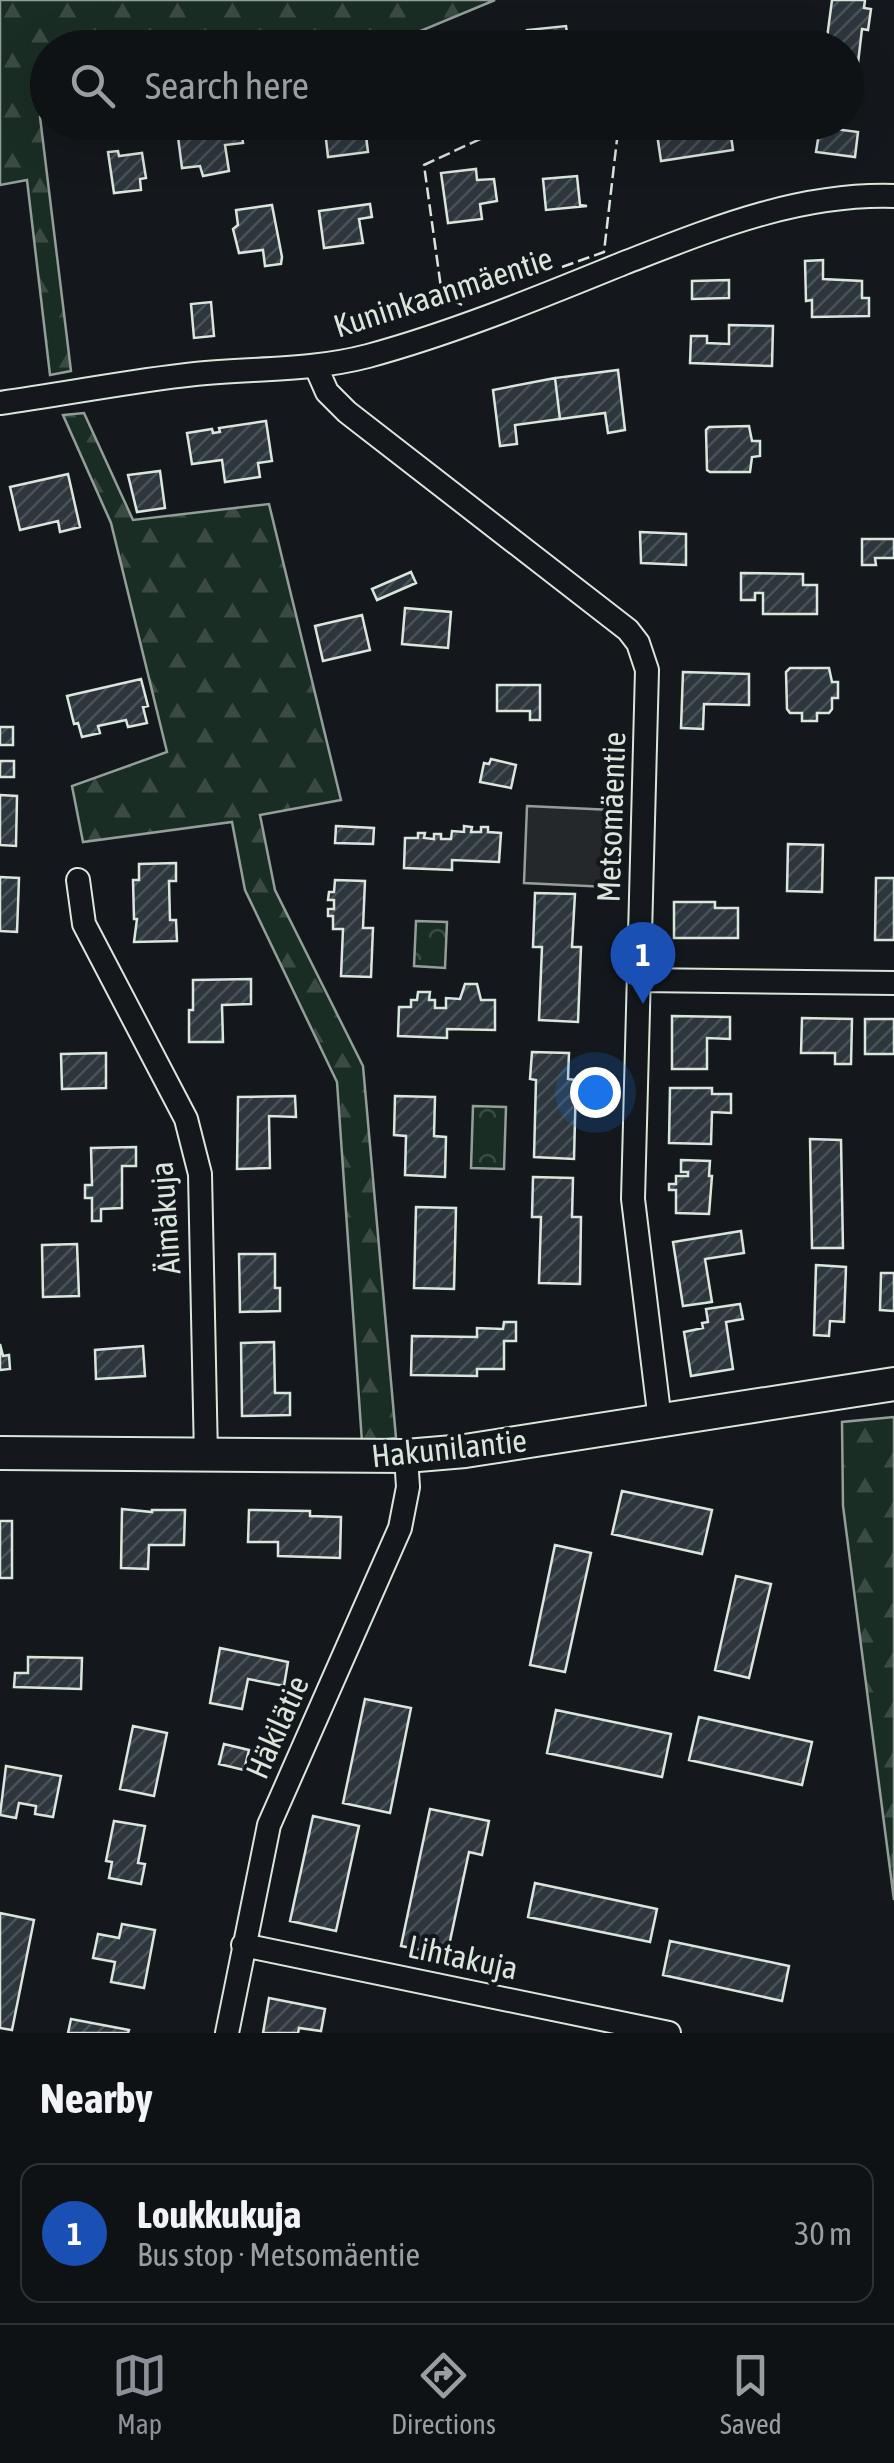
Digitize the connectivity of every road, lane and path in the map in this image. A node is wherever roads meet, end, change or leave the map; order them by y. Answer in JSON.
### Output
{"nodes":[{"id":1,"x":894,"y":196,"type":"edge"},
{"id":2,"x":316,"y":367,"type":"junction"},
{"id":3,"x":0,"y":403,"type":"edge"},
{"id":4,"x":78,"y":880,"type":"dead end"},
{"id":5,"x":638,"y":980,"type":"junction"},
{"id":6,"x":894,"y":982,"type":"edge"},
{"id":7,"x":894,"y":1384,"type":"edge"},
{"id":8,"x":660,"y":1420,"type":"junction"},
{"id":9,"x":0,"y":1454,"type":"edge"},
{"id":10,"x":406,"y":1456,"type":"junction"},
{"id":11,"x":206,"y":1457,"type":"junction"},
{"id":12,"x":244,"y":1945,"type":"junction"},
{"id":13,"x":226,"y":2033,"type":"edge"},
{"id":14,"x":669,"y":2033,"type":"edge"}],
"edges":[{"from":1,"to":2,"type":"street","name":"Kuninkaanmäentie"},
{"from":2,"to":3,"type":"street","name":"Kuninkaanmäentie"},
{"from":2,"to":5,"type":"street","name":"Metsomäentie"},
{"from":4,"to":11,"type":"street","name":"Äimäkuja"},
{"from":5,"to":6,"type":"street"},
{"from":5,"to":8,"type":"street","name":"Metsomäentie"},
{"from":7,"to":8,"type":"street","name":"Hakunilantie"},
{"from":8,"to":10,"type":"street","name":"Hakunilantie"},
{"from":9,"to":11,"type":"street","name":"Hakunilantie"},
{"from":10,"to":11,"type":"street","name":"Hakunilantie"},
{"from":10,"to":12,"type":"street","name":"Häkilätie"},
{"from":12,"to":13,"type":"street","name":"Häkilätie"},
{"from":12,"to":14,"type":"street","name":"Lihtakuja"}]}
